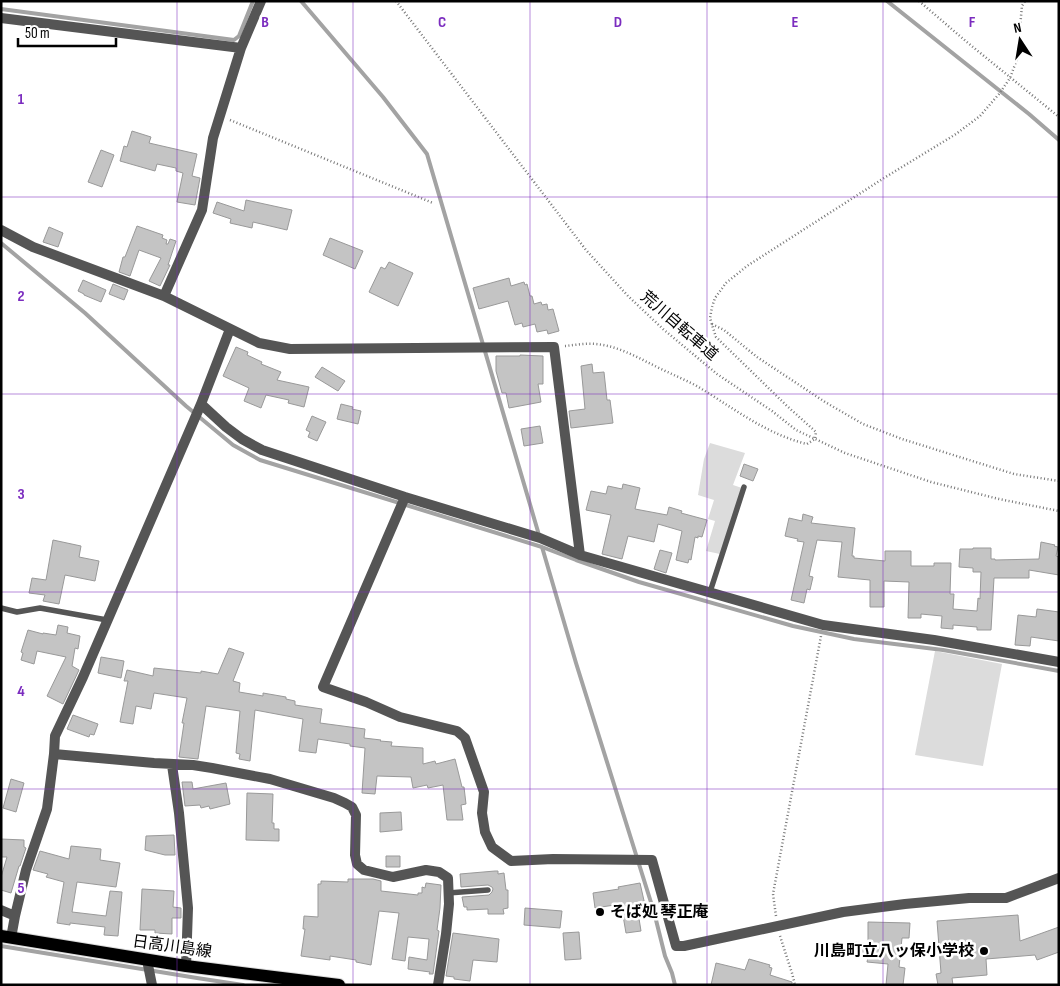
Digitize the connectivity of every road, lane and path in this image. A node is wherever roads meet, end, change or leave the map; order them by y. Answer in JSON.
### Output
{"nodes":[{"id":1,"x":262,"y":1,"type":"edge"},
{"id":2,"x":396,"y":1,"type":"edge"},
{"id":3,"x":918,"y":1,"type":"edge"},
{"id":4,"x":1024,"y":1,"type":"edge"},
{"id":5,"x":1,"y":18,"type":"edge"},
{"id":6,"x":241,"y":48,"type":"junction"},
{"id":7,"x":1010,"y":78,"type":"junction"},
{"id":8,"x":220,"y":115,"type":"junction"},
{"id":9,"x":1059,"y":117,"type":"edge"},
{"id":10,"x":433,"y":203,"type":"dead end"},
{"id":11,"x":1,"y":230,"type":"edge"},
{"id":12,"x":164,"y":296,"type":"junction"},
{"id":13,"x":712,"y":324,"type":"junction"},
{"id":14,"x":230,"y":329,"type":"junction"},
{"id":15,"x":554,"y":347,"type":"junction"},
{"id":16,"x":201,"y":404,"type":"junction"},
{"id":17,"x":815,"y":439,"type":"junction"},
{"id":18,"x":1059,"y":481,"type":"edge"},
{"id":19,"x":744,"y":487,"type":"dead end"},
{"id":20,"x":405,"y":497,"type":"junction"},
{"id":21,"x":1059,"y":511,"type":"edge"},
{"id":22,"x":580,"y":555,"type":"junction"},
{"id":23,"x":710,"y":592,"type":"junction"},
{"id":24,"x":1,"y":608,"type":"edge"},
{"id":25,"x":107,"y":620,"type":"junction"},
{"id":26,"x":823,"y":624,"type":"junction"},
{"id":27,"x":1059,"y":662,"type":"edge"},
{"id":28,"x":54,"y":754,"type":"junction"},
{"id":29,"x":172,"y":765,"type":"junction"},
{"id":30,"x":1059,"y":878,"type":"edge"},
{"id":31,"x":488,"y":890,"type":"dead end"},
{"id":32,"x":448,"y":893,"type":"junction"},
{"id":33,"x":1,"y":910,"type":"edge"},
{"id":34,"x":14,"y":916,"type":"junction"},
{"id":35,"x":778,"y":927,"type":"junction"},
{"id":36,"x":6,"y":937,"type":"edge"},
{"id":37,"x":147,"y":960,"type":"junction"},
{"id":38,"x":186,"y":966,"type":"junction"},
{"id":39,"x":152,"y":985,"type":"edge"},
{"id":40,"x":339,"y":985,"type":"edge"},
{"id":41,"x":438,"y":985,"type":"edge"},
{"id":42,"x":794,"y":985,"type":"edge"}],
"edges":[{"from":1,"to":6,"type":"street"},
{"from":2,"to":17,"type":"path","name":"荒川自転車道"},
{"from":3,"to":7,"type":"path"},
{"from":4,"to":7,"type":"path"},
{"from":5,"to":6,"type":"street"},
{"from":6,"to":8,"type":"street"},
{"from":7,"to":9,"type":"path"},
{"from":7,"to":13,"type":"path"},
{"from":8,"to":10,"type":"path"},
{"from":8,"to":12,"type":"street"},
{"from":11,"to":12,"type":"street"},
{"from":12,"to":14,"type":"street"},
{"from":13,"to":17,"type":"path"},
{"from":13,"to":18,"type":"path"},
{"from":14,"to":15,"type":"street"},
{"from":14,"to":16,"type":"street"},
{"from":15,"to":17,"type":"path"},
{"from":15,"to":22,"type":"street"},
{"from":16,"to":20,"type":"street"},
{"from":16,"to":25,"type":"street"},
{"from":17,"to":21,"type":"path","name":"荒川自転車道"},
{"from":19,"to":23,"type":"lane"},
{"from":20,"to":22,"type":"street"},
{"from":20,"to":35,"type":"street"},
{"from":22,"to":23,"type":"street"},
{"from":23,"to":26,"type":"street"},
{"from":24,"to":25,"type":"lane"},
{"from":25,"to":28,"type":"street"},
{"from":26,"to":27,"type":"street"},
{"from":26,"to":35,"type":"path"},
{"from":28,"to":29,"type":"street"},
{"from":28,"to":34,"type":"street"},
{"from":29,"to":32,"type":"street"},
{"from":29,"to":38,"type":"street"},
{"from":30,"to":35,"type":"street"},
{"from":31,"to":32,"type":"lane"},
{"from":32,"to":41,"type":"street"},
{"from":33,"to":34,"type":"street"},
{"from":34,"to":36,"type":"street"},
{"from":35,"to":42,"type":"path"},
{"from":36,"to":37,"type":"main road","name":"日高川島線"},
{"from":37,"to":38,"type":"main road","name":"日高川島線"},
{"from":37,"to":39,"type":"street"},
{"from":38,"to":40,"type":"main road","name":"日高川島線"}]}
